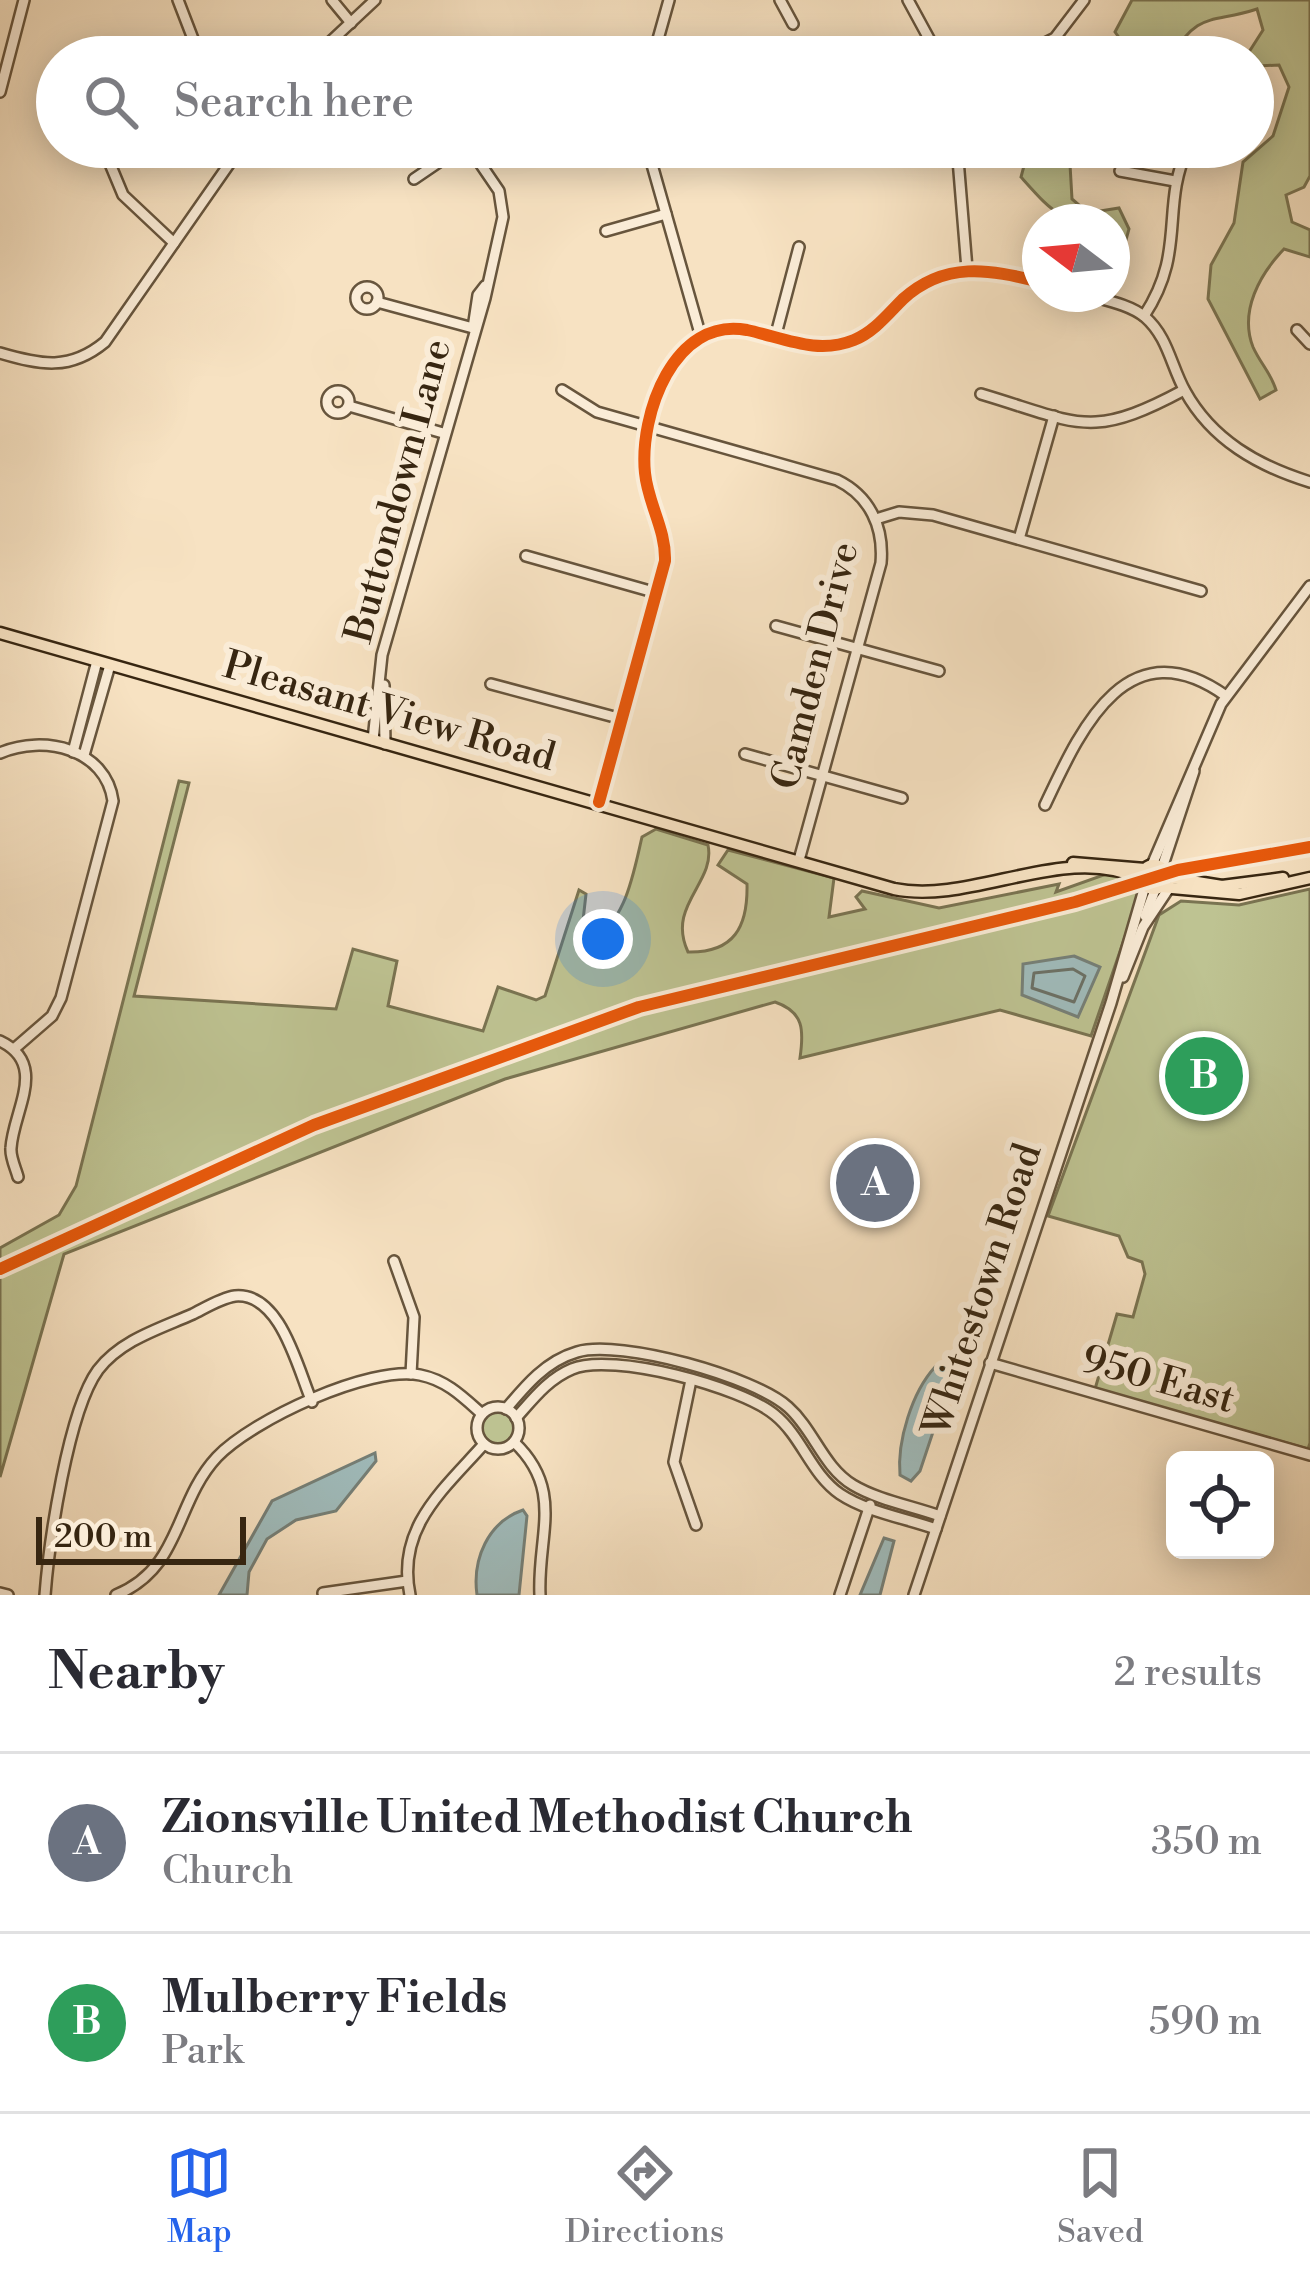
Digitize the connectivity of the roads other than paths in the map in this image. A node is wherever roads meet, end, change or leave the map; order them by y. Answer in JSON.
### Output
{"nodes":[{"id":1,"x":24,"y":0,"type":"edge"},
{"id":2,"x":178,"y":0,"type":"edge"},
{"id":3,"x":332,"y":0,"type":"edge"},
{"id":4,"x":375,"y":0,"type":"edge"},
{"id":5,"x":669,"y":0,"type":"edge"},
{"id":6,"x":780,"y":0,"type":"edge"},
{"id":7,"x":908,"y":0,"type":"edge"},
{"id":8,"x":1084,"y":0,"type":"edge"},
{"id":9,"x":350,"y":22,"type":"junction"},
{"id":10,"x":794,"y":24,"type":"dead end"},
{"id":11,"x":192,"y":36,"type":"edge"},
{"id":12,"x":336,"y":36,"type":"edge"},
{"id":13,"x":659,"y":36,"type":"edge"},
{"id":14,"x":927,"y":36,"type":"edge"},
{"id":15,"x":1056,"y":36,"type":"edge"},
{"id":16,"x":0,"y":92,"type":"edge"},
{"id":17,"x":112,"y":168,"type":"edge"},
{"id":18,"x":226,"y":168,"type":"edge"},
{"id":19,"x":430,"y":168,"type":"edge"},
{"id":20,"x":481,"y":168,"type":"edge"},
{"id":21,"x":653,"y":168,"type":"edge"},
{"id":22,"x":959,"y":168,"type":"edge"},
{"id":23,"x":1180,"y":168,"type":"edge"},
{"id":24,"x":1120,"y":171,"type":"dead end"},
{"id":25,"x":414,"y":178,"type":"dead end"},
{"id":26,"x":1175,"y":181,"type":"junction"},
{"id":27,"x":666,"y":214,"type":"junction"},
{"id":28,"x":606,"y":231,"type":"dead end"},
{"id":29,"x":174,"y":243,"type":"junction"},
{"id":30,"x":799,"y":247,"type":"dead end"},
{"id":31,"x":967,"y":269,"type":"junction"},
{"id":32,"x":1022,"y":279,"type":"edge"},
{"id":33,"x":377,"y":302,"type":"dead end"},
{"id":34,"x":1130,"y":311,"type":"edge"},
{"id":35,"x":1144,"y":316,"type":"junction"},
{"id":36,"x":473,"y":328,"type":"junction"},
{"id":37,"x":1297,"y":330,"type":"dead end"},
{"id":38,"x":701,"y":337,"type":"junction"},
{"id":39,"x":775,"y":338,"type":"junction"},
{"id":40,"x":1310,"y":344,"type":"edge"},
{"id":41,"x":0,"y":352,"type":"edge"},
{"id":42,"x":562,"y":390,"type":"dead end"},
{"id":43,"x":1184,"y":390,"type":"junction"},
{"id":44,"x":981,"y":394,"type":"dead end"},
{"id":45,"x":349,"y":406,"type":"dead end"},
{"id":46,"x":1054,"y":416,"type":"junction"},
{"id":47,"x":650,"y":427,"type":"junction"},
{"id":48,"x":443,"y":433,"type":"junction"},
{"id":49,"x":1310,"y":482,"type":"edge"},
{"id":50,"x":876,"y":519,"type":"junction"},
{"id":51,"x":1019,"y":539,"type":"junction"},
{"id":52,"x":526,"y":556,"type":"dead end"},
{"id":53,"x":1310,"y":586,"type":"edge"},
{"id":54,"x":1201,"y":591,"type":"dead end"},
{"id":55,"x":657,"y":593,"type":"junction"},
{"id":56,"x":776,"y":626,"type":"dead end"},
{"id":57,"x":0,"y":633,"type":"edge"},
{"id":58,"x":857,"y":649,"type":"junction"},
{"id":59,"x":103,"y":663,"type":"junction"},
{"id":60,"x":939,"y":671,"type":"dead end"},
{"id":61,"x":491,"y":684,"type":"dead end"},
{"id":62,"x":1226,"y":696,"type":"junction"},
{"id":63,"x":622,"y":719,"type":"junction"},
{"id":64,"x":379,"y":742,"type":"junction"},
{"id":65,"x":0,"y":753,"type":"edge"},
{"id":66,"x":79,"y":753,"type":"junction"},
{"id":67,"x":745,"y":754,"type":"dead end"},
{"id":68,"x":822,"y":776,"type":"junction"},
{"id":69,"x":902,"y":798,"type":"dead end"},
{"id":70,"x":599,"y":802,"type":"junction"},
{"id":71,"x":1045,"y":805,"type":"dead end"},
{"id":72,"x":799,"y":860,"type":"junction"},
{"id":73,"x":1310,"y":876,"type":"edge"},
{"id":74,"x":1155,"y":879,"type":"junction"},
{"id":75,"x":1111,"y":1004,"type":"junction"},
{"id":76,"x":0,"y":1041,"type":"edge"},
{"id":77,"x":14,"y":1049,"type":"junction"},
{"id":78,"x":18,"y":1177,"type":"dead end"},
{"id":79,"x":394,"y":1261,"type":"dead end"},
{"id":80,"x":990,"y":1363,"type":"junction"},
{"id":81,"x":694,"y":1369,"type":"junction"},
{"id":82,"x":411,"y":1374,"type":"junction"},
{"id":83,"x":690,"y":1383,"type":"junction"},
{"id":84,"x":312,"y":1402,"type":"junction"},
{"id":85,"x":506,"y":1408,"type":"junction"},
{"id":86,"x":482,"y":1414,"type":"junction"},
{"id":87,"x":516,"y":1418,"type":"junction"},
{"id":88,"x":514,"y":1442,"type":"junction"},
{"id":89,"x":484,"y":1444,"type":"junction"},
{"id":90,"x":1310,"y":1455,"type":"edge"},
{"id":91,"x":874,"y":1494,"type":"junction"},
{"id":92,"x":869,"y":1507,"type":"junction"},
{"id":93,"x":940,"y":1516,"type":"junction"},
{"id":94,"x":696,"y":1525,"type":"dead end"},
{"id":95,"x":936,"y":1529,"type":"junction"},
{"id":96,"x":407,"y":1581,"type":"junction"},
{"id":97,"x":323,"y":1593,"type":"edge"},
{"id":98,"x":45,"y":1595,"type":"edge"},
{"id":99,"x":116,"y":1595,"type":"edge"},
{"id":100,"x":410,"y":1595,"type":"edge"},
{"id":101,"x":540,"y":1595,"type":"edge"},
{"id":102,"x":840,"y":1595,"type":"edge"},
{"id":103,"x":914,"y":1595,"type":"edge"}],
"edges":[{"from":1,"to":16,"type":"street"},
{"from":2,"to":11,"type":"street"},
{"from":3,"to":9,"type":"street"},
{"from":4,"to":9,"type":"street"},
{"from":5,"to":13,"type":"street"},
{"from":6,"to":10,"type":"street"},
{"from":7,"to":14,"type":"street"},
{"from":8,"to":15,"type":"street"},
{"from":9,"to":12,"type":"street"},
{"from":17,"to":29,"type":"street"},
{"from":18,"to":29,"type":"street"},
{"from":19,"to":25,"type":"street"},
{"from":20,"to":36,"type":"street","name":"Buttondown Lane"},
{"from":21,"to":27,"type":"street"},
{"from":22,"to":31,"type":"street"},
{"from":23,"to":26,"type":"street"},
{"from":24,"to":26,"type":"street"},
{"from":26,"to":35,"type":"street"},
{"from":27,"to":28,"type":"street"},
{"from":27,"to":38,"type":"street"},
{"from":29,"to":41,"type":"street"},
{"from":30,"to":39,"type":"street"},
{"from":31,"to":32,"type":"street"},
{"from":31,"to":39,"type":"street"},
{"from":33,"to":36,"type":"street"},
{"from":34,"to":35,"type":"street"},
{"from":35,"to":43,"type":"street"},
{"from":36,"to":48,"type":"street","name":"Buttondown Lane"},
{"from":37,"to":40,"type":"street"},
{"from":38,"to":39,"type":"street"},
{"from":38,"to":47,"type":"street"},
{"from":42,"to":47,"type":"street","name":"Camden Drive"},
{"from":43,"to":46,"type":"street"},
{"from":43,"to":49,"type":"street"},
{"from":44,"to":46,"type":"street"},
{"from":45,"to":48,"type":"street"},
{"from":46,"to":51,"type":"street"},
{"from":47,"to":50,"type":"street","name":"Camden Drive"},
{"from":47,"to":55,"type":"street"},
{"from":48,"to":64,"type":"street","name":"Buttondown Lane"},
{"from":50,"to":51,"type":"street"},
{"from":50,"to":58,"type":"street","name":"Camden Drive"},
{"from":51,"to":54,"type":"street"},
{"from":52,"to":55,"type":"street"},
{"from":53,"to":62,"type":"street"},
{"from":55,"to":63,"type":"street"},
{"from":56,"to":58,"type":"street"},
{"from":57,"to":59,"type":"main road","name":"Pleasant View Road"},
{"from":58,"to":60,"type":"street"},
{"from":58,"to":68,"type":"street","name":"Camden Drive"},
{"from":59,"to":64,"type":"main road","name":"Pleasant View Road"},
{"from":59,"to":66,"type":"street"},
{"from":61,"to":63,"type":"street"},
{"from":62,"to":71,"type":"street"},
{"from":62,"to":74,"type":"street"},
{"from":63,"to":70,"type":"street"},
{"from":64,"to":70,"type":"main road","name":"Pleasant View Road"},
{"from":65,"to":66,"type":"street"},
{"from":66,"to":77,"type":"street"},
{"from":67,"to":68,"type":"street"},
{"from":68,"to":69,"type":"street"},
{"from":68,"to":72,"type":"street","name":"Camden Drive"},
{"from":70,"to":72,"type":"main road","name":"Pleasant View Road"},
{"from":72,"to":74,"type":"main road","name":"Pleasant View Road"},
{"from":73,"to":74,"type":"main road","name":"Pleasant View Road"},
{"from":74,"to":75,"type":"street","name":"Whitestown Road"},
{"from":74,"to":75,"type":"street","name":"Whitestown Road"},
{"from":75,"to":80,"type":"street","name":"Whitestown Road"},
{"from":76,"to":77,"type":"street"},
{"from":77,"to":78,"type":"street"},
{"from":79,"to":82,"type":"street"},
{"from":80,"to":90,"type":"street","name":"950 East"},
{"from":80,"to":93,"type":"street","name":"Whitestown Road"},
{"from":81,"to":83,"type":"street"},
{"from":81,"to":85,"type":"street"},
{"from":81,"to":91,"type":"street"},
{"from":82,"to":84,"type":"street"},
{"from":82,"to":86,"type":"street"},
{"from":83,"to":87,"type":"street"},
{"from":83,"to":92,"type":"street"},
{"from":83,"to":94,"type":"street"},
{"from":84,"to":98,"type":"street"},
{"from":84,"to":99,"type":"street"},
{"from":85,"to":86,"type":"street"},
{"from":85,"to":87,"type":"street"},
{"from":86,"to":89,"type":"street"},
{"from":87,"to":88,"type":"street"},
{"from":88,"to":89,"type":"street"},
{"from":88,"to":101,"type":"street"},
{"from":89,"to":96,"type":"street"},
{"from":91,"to":92,"type":"street"},
{"from":91,"to":93,"type":"street"},
{"from":92,"to":95,"type":"street"},
{"from":92,"to":102,"type":"street"},
{"from":93,"to":95,"type":"street","name":"Whitestown Road"},
{"from":95,"to":103,"type":"street","name":"Whitestown Road"},
{"from":96,"to":97,"type":"street"},
{"from":96,"to":100,"type":"street"}]}
